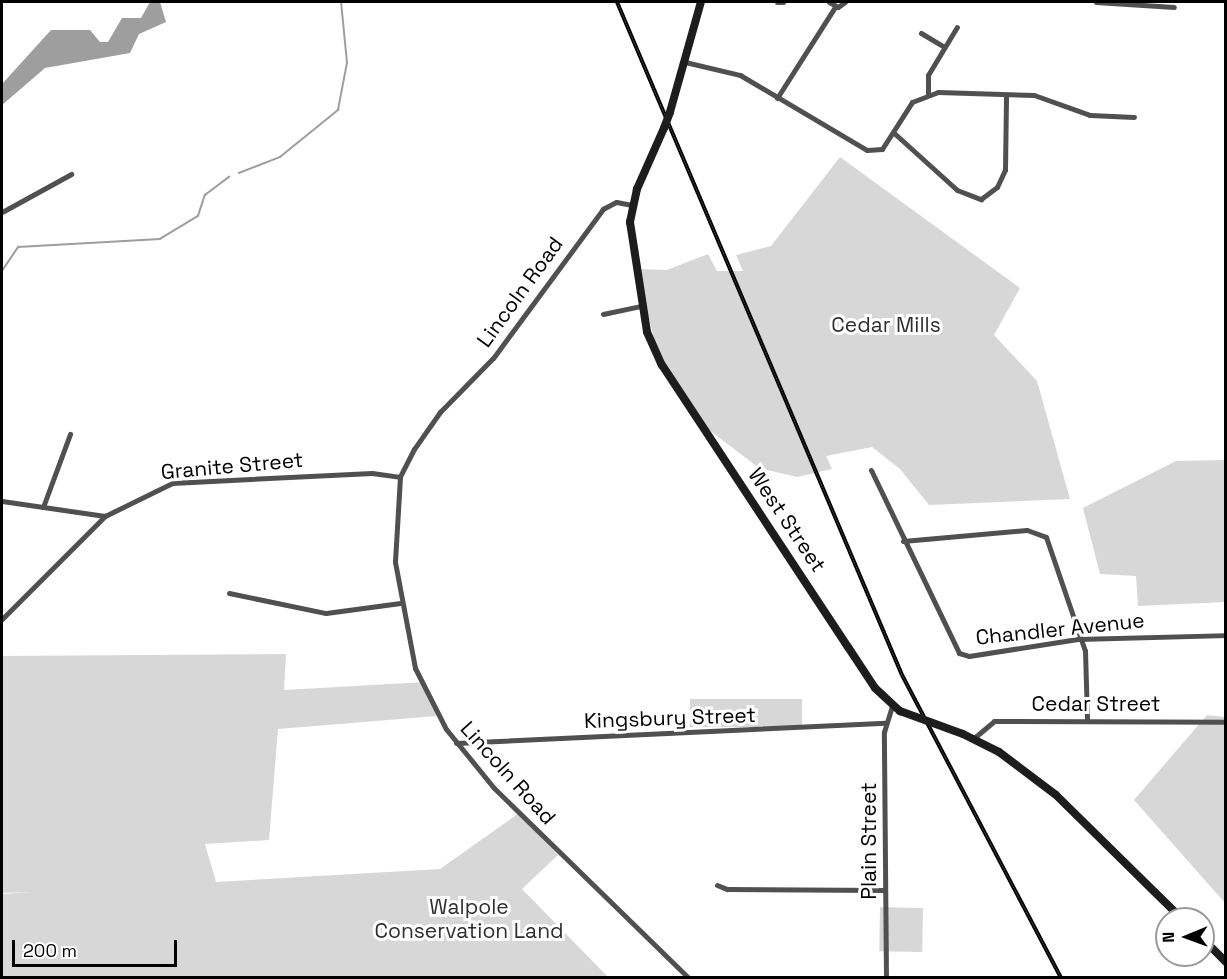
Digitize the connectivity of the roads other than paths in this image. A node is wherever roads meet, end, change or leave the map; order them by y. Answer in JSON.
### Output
{"nodes":[{"id":1,"x":701,"y":2,"type":"edge"},
{"id":2,"x":777,"y":2,"type":"edge"},
{"id":3,"x":783,"y":2,"type":"edge"},
{"id":4,"x":829,"y":2,"type":"edge"},
{"id":5,"x":846,"y":2,"type":"edge"},
{"id":6,"x":1096,"y":2,"type":"edge"},
{"id":7,"x":835,"y":7,"type":"junction"},
{"id":8,"x":1174,"y":7,"type":"dead end"},
{"id":9,"x":957,"y":27,"type":"dead end"},
{"id":10,"x":921,"y":33,"type":"dead end"},
{"id":11,"x":944,"y":47,"type":"junction"},
{"id":12,"x":686,"y":62,"type":"junction"},
{"id":13,"x":928,"y":94,"type":"junction"},
{"id":14,"x":777,"y":98,"type":"junction"},
{"id":15,"x":1006,"y":98,"type":"junction"},
{"id":16,"x":1134,"y":117,"type":"dead end"},
{"id":17,"x":894,"y":133,"type":"junction"},
{"id":18,"x":71,"y":174,"type":"dead end"},
{"id":19,"x":632,"y":205,"type":"junction"},
{"id":20,"x":2,"y":212,"type":"edge"},
{"id":21,"x":640,"y":306,"type":"junction"},
{"id":22,"x":603,"y":314,"type":"dead end"},
{"id":23,"x":70,"y":434,"type":"dead end"},
{"id":24,"x":871,"y":470,"type":"dead end"},
{"id":25,"x":400,"y":477,"type":"junction"},
{"id":26,"x":2,"y":501,"type":"edge"},
{"id":27,"x":43,"y":507,"type":"junction"},
{"id":28,"x":105,"y":516,"type":"junction"},
{"id":29,"x":903,"y":541,"type":"junction"},
{"id":30,"x":229,"y":593,"type":"dead end"},
{"id":31,"x":400,"y":603,"type":"junction"},
{"id":32,"x":2,"y":619,"type":"edge"},
{"id":33,"x":1226,"y":634,"type":"edge"},
{"id":34,"x":1078,"y":639,"type":"junction"},
{"id":35,"x":896,"y":708,"type":"junction"},
{"id":36,"x":1087,"y":720,"type":"junction"},
{"id":37,"x":1226,"y":722,"type":"edge"},
{"id":38,"x":886,"y":723,"type":"junction"},
{"id":39,"x":974,"y":738,"type":"junction"},
{"id":40,"x":456,"y":743,"type":"junction"},
{"id":41,"x":717,"y":885,"type":"dead end"},
{"id":42,"x":885,"y":890,"type":"junction"},
{"id":43,"x":1170,"y":907,"type":"edge"},
{"id":44,"x":1215,"y":951,"type":"edge"},
{"id":45,"x":1226,"y":962,"type":"edge"},
{"id":46,"x":689,"y":978,"type":"edge"},
{"id":47,"x":886,"y":978,"type":"edge"}],
"edges":[{"from":1,"to":12,"type":"main road","name":"West Street"},
{"from":2,"to":3,"type":"street"},
{"from":4,"to":7,"type":"street"},
{"from":5,"to":7,"type":"street"},
{"from":6,"to":8,"type":"street"},
{"from":7,"to":14,"type":"street"},
{"from":9,"to":11,"type":"street"},
{"from":10,"to":11,"type":"street"},
{"from":11,"to":13,"type":"street"},
{"from":12,"to":14,"type":"street"},
{"from":12,"to":19,"type":"main road","name":"West Street","bridge":true},
{"from":13,"to":15,"type":"street"},
{"from":13,"to":17,"type":"street"},
{"from":14,"to":17,"type":"street"},
{"from":15,"to":16,"type":"street"},
{"from":15,"to":17,"type":"street"},
{"from":18,"to":20,"type":"street"},
{"from":19,"to":21,"type":"main road","name":"West Street"},
{"from":19,"to":25,"type":"street","name":"Lincoln Road"},
{"from":21,"to":22,"type":"street"},
{"from":21,"to":35,"type":"main road","name":"West Street"},
{"from":23,"to":27,"type":"street"},
{"from":24,"to":29,"type":"street","name":"Chandler Avenue"},
{"from":25,"to":28,"type":"street","name":"Granite Street"},
{"from":25,"to":31,"type":"street","name":"Lincoln Road"},
{"from":26,"to":27,"type":"street"},
{"from":27,"to":28,"type":"street"},
{"from":28,"to":32,"type":"street","name":"Granite Street"},
{"from":29,"to":34,"type":"street","name":"Chandler Avenue"},
{"from":29,"to":34,"type":"street"},
{"from":30,"to":31,"type":"street"},
{"from":31,"to":40,"type":"street","name":"Lincoln Road"},
{"from":33,"to":34,"type":"street","name":"Chandler Avenue"},
{"from":34,"to":36,"type":"street"},
{"from":35,"to":38,"type":"street","name":"Plain Street"},
{"from":35,"to":39,"type":"main road","name":"West Street","bridge":true},
{"from":36,"to":37,"type":"street","name":"Cedar Street"},
{"from":36,"to":39,"type":"street","name":"Cedar Street"},
{"from":38,"to":40,"type":"street","name":"Kingsbury Street"},
{"from":38,"to":42,"type":"street","name":"Plain Street"},
{"from":39,"to":43,"type":"main road","name":"West Street"},
{"from":40,"to":46,"type":"street","name":"Lincoln Road"},
{"from":41,"to":42,"type":"street"},
{"from":42,"to":47,"type":"street","name":"Plain Street"},
{"from":44,"to":45,"type":"main road"}]}
